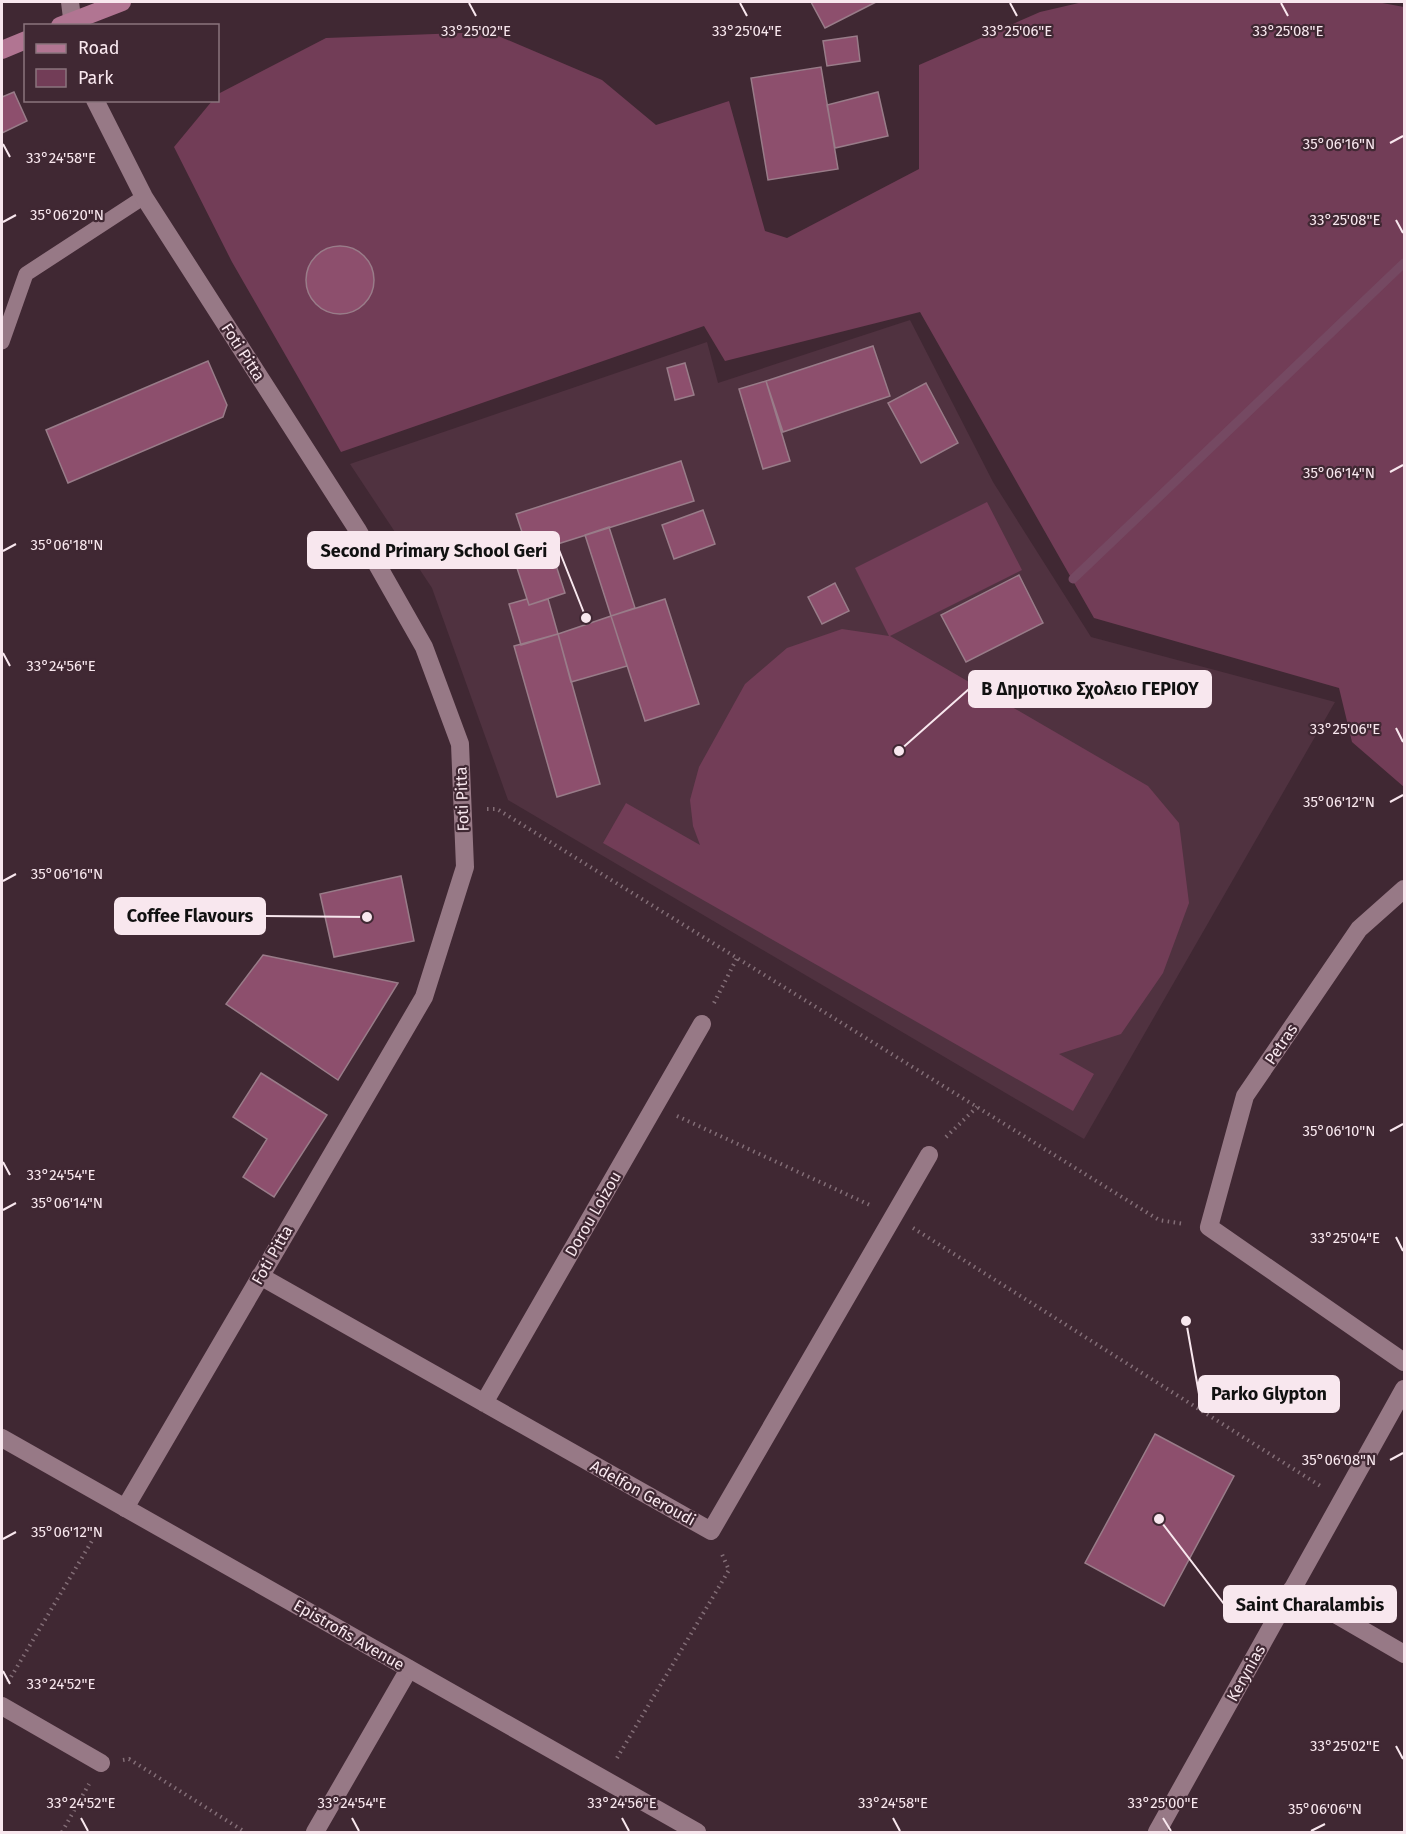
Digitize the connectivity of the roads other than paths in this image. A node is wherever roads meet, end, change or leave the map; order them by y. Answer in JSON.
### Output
{"nodes":[{"id":1,"x":70,"y":2,"type":"edge"},
{"id":2,"x":122,"y":2,"type":"edge"},
{"id":3,"x":68,"y":24,"type":"edge"},
{"id":4,"x":24,"y":41,"type":"edge"},
{"id":5,"x":2,"y":50,"type":"edge"},
{"id":6,"x":96,"y":102,"type":"edge"},
{"id":7,"x":144,"y":197,"type":"junction"},
{"id":8,"x":2,"y":342,"type":"edge"},
{"id":9,"x":1404,"y":889,"type":"edge"},
{"id":10,"x":702,"y":1024,"type":"road end"},
{"id":11,"x":929,"y":1155,"type":"road end"},
{"id":12,"x":260,"y":1276,"type":"junction"},
{"id":13,"x":1404,"y":1362,"type":"edge"},
{"id":14,"x":1404,"y":1389,"type":"edge"},
{"id":15,"x":484,"y":1403,"type":"junction"},
{"id":16,"x":2,"y":1438,"type":"edge"},
{"id":17,"x":120,"y":1505,"type":"junction"},
{"id":18,"x":1292,"y":1589,"type":"junction"},
{"id":19,"x":1404,"y":1654,"type":"edge"},
{"id":20,"x":409,"y":1669,"type":"junction"},
{"id":21,"x":2,"y":1706,"type":"edge"},
{"id":22,"x":101,"y":1763,"type":"road end"},
{"id":23,"x":315,"y":1833,"type":"edge"},
{"id":24,"x":697,"y":1833,"type":"edge"},
{"id":25,"x":1157,"y":1833,"type":"edge"}],
"edges":[{"from":1,"to":3,"type":"street"},
{"from":2,"to":3,"type":"main road"},
{"from":4,"to":5,"type":"main road"},
{"from":6,"to":7,"type":"street","name":"Foti Pitta"},
{"from":7,"to":8,"type":"lane"},
{"from":7,"to":12,"type":"street","name":"Foti Pitta"},
{"from":9,"to":13,"type":"street","name":"Petras"},
{"from":10,"to":15,"type":"street","name":"Dorou Loizou"},
{"from":11,"to":15,"type":"street","name":"Adelfon Geroudi"},
{"from":12,"to":15,"type":"street","name":"Adelfon Geroudi"},
{"from":12,"to":17,"type":"street","name":"Foti Pitta"},
{"from":14,"to":18,"type":"street","name":"Kerynias"},
{"from":16,"to":17,"type":"street","name":"Epistrofis Avenue"},
{"from":17,"to":20,"type":"street","name":"Epistrofis Avenue"},
{"from":18,"to":19,"type":"street"},
{"from":18,"to":25,"type":"street","name":"Kerynias"},
{"from":20,"to":23,"type":"street"},
{"from":20,"to":24,"type":"street","name":"Epistrofis Avenue"},
{"from":21,"to":22,"type":"street"}]}
